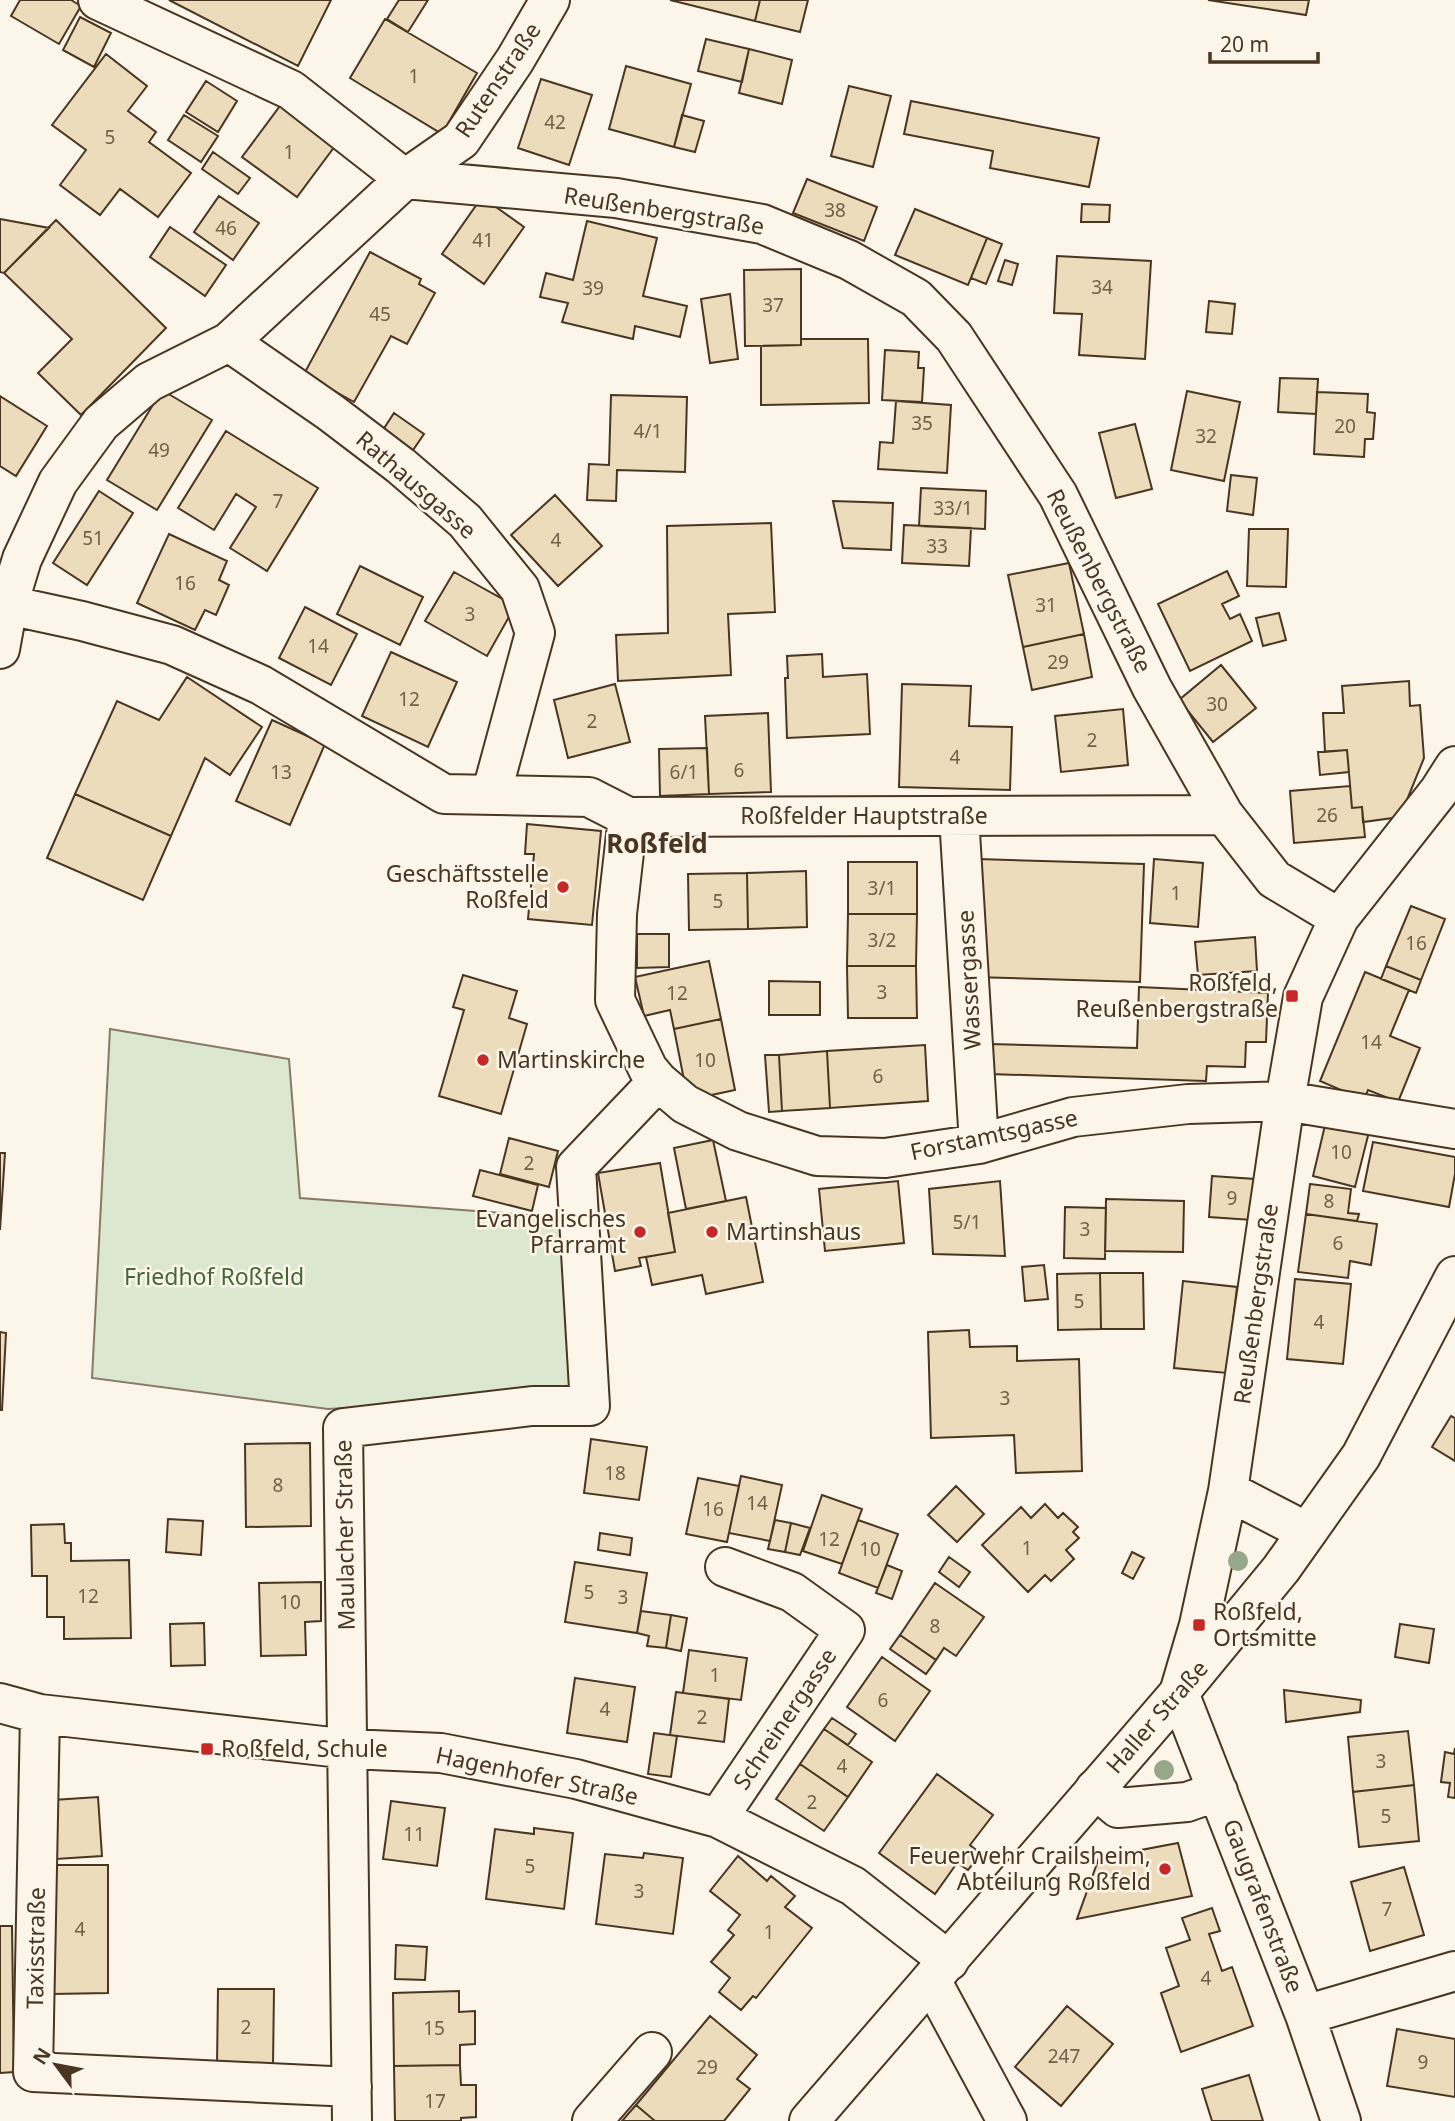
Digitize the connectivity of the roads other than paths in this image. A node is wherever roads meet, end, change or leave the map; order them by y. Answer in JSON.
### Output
{"nodes":[{"id":1,"x":98,"y":0,"type":"edge"},
{"id":2,"x":550,"y":0,"type":"edge"},
{"id":3,"x":405,"y":179,"type":"junction"},
{"id":4,"x":229,"y":342,"type":"junction"},
{"id":5,"x":8,"y":605,"type":"junction"},
{"id":6,"x":0,"y":649,"type":"edge"},
{"id":7,"x":1455,"y":766,"type":"edge"},
{"id":8,"x":491,"y":795,"type":"junction"},
{"id":9,"x":1224,"y":815,"type":"junction"},
{"id":10,"x":959,"y":816,"type":"junction"},
{"id":11,"x":628,"y":817,"type":"junction"},
{"id":12,"x":1339,"y":918,"type":"junction"},
{"id":13,"x":657,"y":1081,"type":"junction"},
{"id":14,"x":1285,"y":1101,"type":"junction"},
{"id":15,"x":1455,"y":1129,"type":"edge"},
{"id":16,"x":979,"y":1143,"type":"junction"},
{"id":17,"x":1455,"y":1276,"type":"edge"},
{"id":18,"x":1228,"y":1491,"type":"junction"},
{"id":19,"x":1307,"y":1532,"type":"junction"},
{"id":20,"x":725,"y":1567,"type":"dead end"},
{"id":21,"x":1179,"y":1693,"type":"junction"},
{"id":22,"x":0,"y":1703,"type":"edge"},
{"id":23,"x":40,"y":1714,"type":"junction"},
{"id":24,"x":349,"y":1749,"type":"junction"},
{"id":25,"x":1095,"y":1789,"type":"junction"},
{"id":26,"x":1218,"y":1791,"type":"junction"},
{"id":27,"x":718,"y":1818,"type":"junction"},
{"id":28,"x":940,"y":1970,"type":"junction"},
{"id":29,"x":1455,"y":1971,"type":"edge"},
{"id":30,"x":1305,"y":2015,"type":"junction"},
{"id":31,"x":652,"y":2052,"type":"dead end"},
{"id":32,"x":352,"y":2104,"type":"edge"},
{"id":33,"x":592,"y":2121,"type":"edge"},
{"id":34,"x":809,"y":2121,"type":"edge"},
{"id":35,"x":1007,"y":2121,"type":"edge"},
{"id":36,"x":1341,"y":2121,"type":"edge"}],
"edges":[{"from":1,"to":3,"type":"street"},
{"from":2,"to":3,"type":"street","name":"Rutenstraße"},
{"from":3,"to":4,"type":"street"},
{"from":3,"to":9,"type":"street","name":"Reußenbergstraße"},
{"from":4,"to":5,"type":"street"},
{"from":4,"to":8,"type":"street","name":"Rathausgasse"},
{"from":5,"to":6,"type":"street"},
{"from":5,"to":8,"type":"street","name":"Roßfelder Hauptstraße"},
{"from":7,"to":12,"type":"street","name":"Reußenbergstraße"},
{"from":8,"to":11,"type":"street","name":"Roßfelder Hauptstraße"},
{"from":9,"to":10,"type":"street","name":"Roßfelder Hauptstraße"},
{"from":9,"to":12,"type":"street","name":"Reußenbergstraße"},
{"from":10,"to":11,"type":"street","name":"Roßfelder Hauptstraße"},
{"from":10,"to":16,"type":"street","name":"Wassergasse"},
{"from":11,"to":13,"type":"street","name":"Forstamtsgasse"},
{"from":12,"to":14,"type":"street","name":"Reußenbergstraße"},
{"from":13,"to":16,"type":"street","name":"Forstamtsgasse"},
{"from":13,"to":24,"type":"street","name":"Maulacher Straße"},
{"from":14,"to":15,"type":"street","name":"Forstamtsgasse"},
{"from":14,"to":16,"type":"street","name":"Forstamtsgasse"},
{"from":14,"to":18,"type":"street","name":"Reußenbergstraße"},
{"from":17,"to":19,"type":"street","name":"Haller Straße"},
{"from":18,"to":19,"type":"street"},
{"from":18,"to":21,"type":"street","name":"Reußenbergstraße"},
{"from":19,"to":21,"type":"street","name":"Haller Straße"},
{"from":20,"to":27,"type":"street","name":"Schreinergasse"},
{"from":21,"to":25,"type":"street","name":"Haller Straße"},
{"from":21,"to":26,"type":"street","name":"Gaugrafenstraße"},
{"from":22,"to":23,"type":"street","name":"Hagenhofer Straße"},
{"from":23,"to":24,"type":"street","name":"Hagenhofer Straße"},
{"from":23,"to":32,"type":"street","name":"Taxisstraße"},
{"from":24,"to":27,"type":"street","name":"Hagenhofer Straße"},
{"from":24,"to":32,"type":"street","name":"Maulacher Straße"},
{"from":25,"to":26,"type":"street"},
{"from":25,"to":28,"type":"street","name":"Haller Straße"},
{"from":26,"to":30,"type":"street","name":"Gaugrafenstraße"},
{"from":27,"to":28,"type":"street","name":"Hagenhofer Straße"},
{"from":28,"to":34,"type":"street","name":"Haller Straße"},
{"from":28,"to":35,"type":"street"},
{"from":29,"to":30,"type":"street"},
{"from":30,"to":36,"type":"street","name":"Gaugrafenstraße"},
{"from":31,"to":33,"type":"street"}]}
